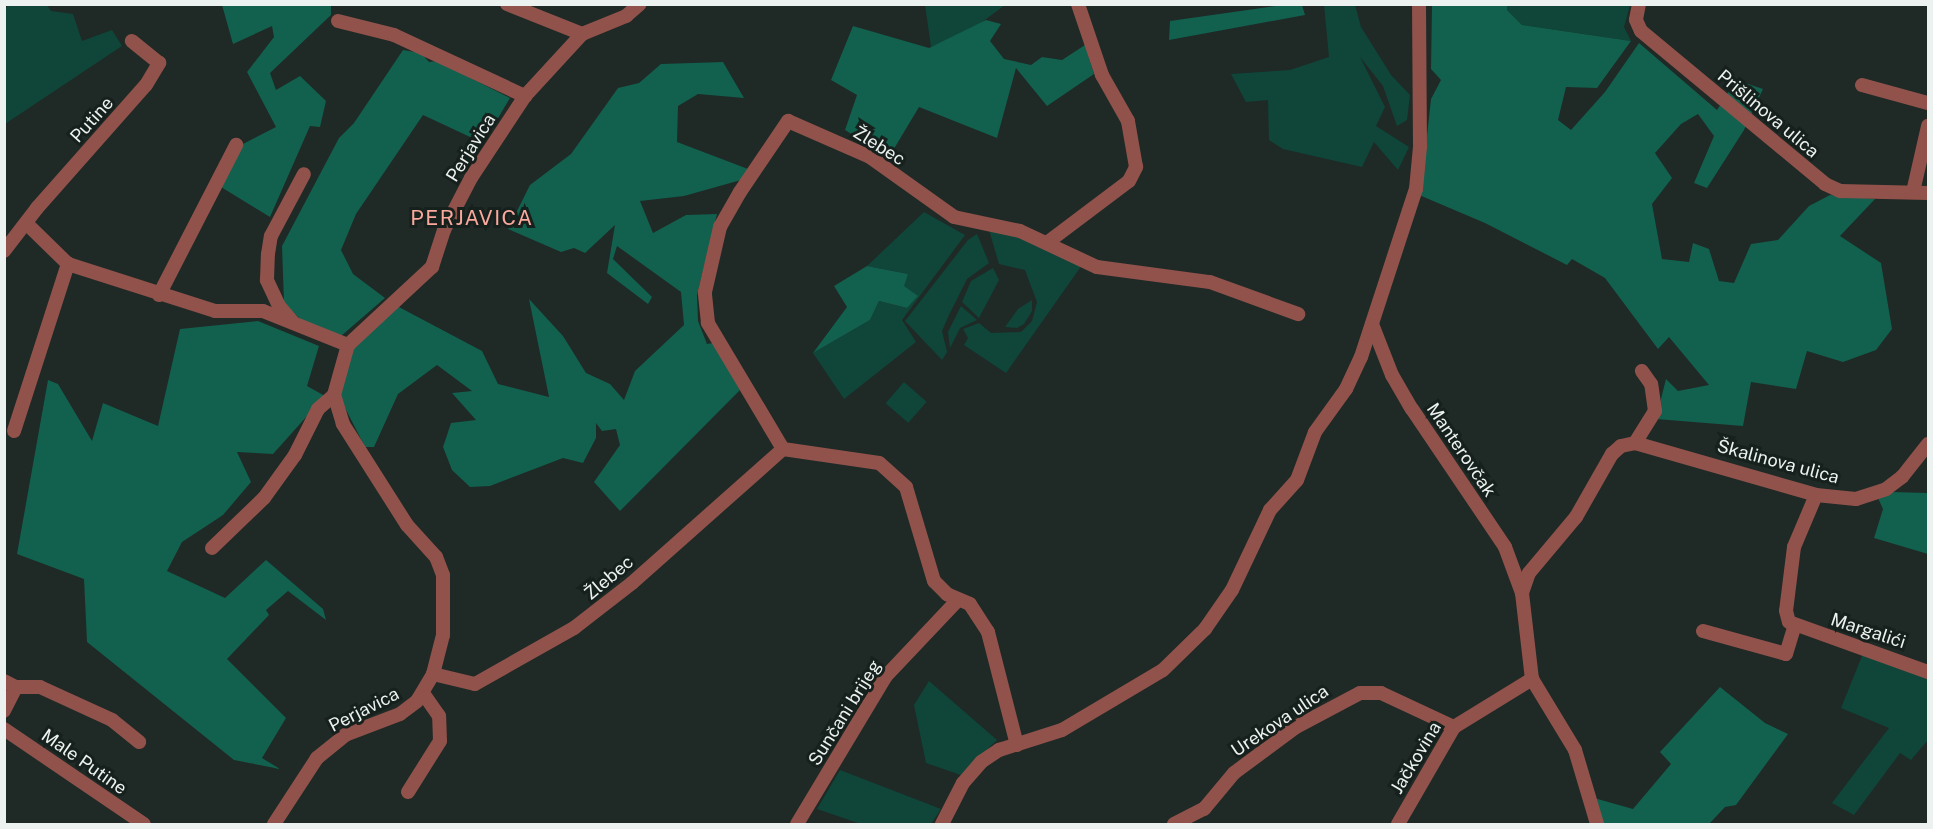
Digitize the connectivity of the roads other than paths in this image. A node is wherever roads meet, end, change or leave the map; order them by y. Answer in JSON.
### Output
{"nodes":[{"id":1,"x":507,"y":4,"type":"edge"},
{"id":2,"x":640,"y":4,"type":"edge"},
{"id":3,"x":1078,"y":4,"type":"edge"},
{"id":4,"x":1419,"y":4,"type":"edge"},
{"id":5,"x":1639,"y":4,"type":"edge"},
{"id":6,"x":339,"y":21,"type":"dead end"},
{"id":7,"x":582,"y":34,"type":"junction"},
{"id":8,"x":132,"y":41,"type":"dead end"},
{"id":9,"x":1862,"y":85,"type":"dead end"},
{"id":10,"x":525,"y":96,"type":"junction"},
{"id":11,"x":1929,"y":103,"type":"edge"},
{"id":12,"x":1929,"y":126,"type":"edge"},
{"id":13,"x":236,"y":145,"type":"dead end"},
{"id":14,"x":304,"y":174,"type":"dead end"},
{"id":15,"x":1913,"y":192,"type":"junction"},
{"id":16,"x":1929,"y":193,"type":"edge"},
{"id":17,"x":27,"y":224,"type":"junction"},
{"id":18,"x":1048,"y":242,"type":"junction"},
{"id":19,"x":4,"y":250,"type":"edge"},
{"id":20,"x":69,"y":264,"type":"junction"},
{"id":21,"x":159,"y":295,"type":"junction"},
{"id":22,"x":1298,"y":314,"type":"dead end"},
{"id":23,"x":294,"y":323,"type":"junction"},
{"id":24,"x":1372,"y":324,"type":"junction"},
{"id":25,"x":348,"y":345,"type":"junction"},
{"id":26,"x":1642,"y":371,"type":"dead end"},
{"id":27,"x":334,"y":395,"type":"junction"},
{"id":28,"x":14,"y":431,"type":"dead end"},
{"id":29,"x":1635,"y":443,"type":"junction"},
{"id":30,"x":1929,"y":444,"type":"edge"},
{"id":31,"x":783,"y":449,"type":"junction"},
{"id":32,"x":1816,"y":495,"type":"junction"},
{"id":33,"x":212,"y":548,"type":"dead end"},
{"id":34,"x":1522,"y":593,"type":"junction"},
{"id":35,"x":957,"y":601,"type":"junction"},
{"id":36,"x":1794,"y":627,"type":"junction"},
{"id":37,"x":1702,"y":631,"type":"dead end"},
{"id":38,"x":1929,"y":672,"type":"edge"},
{"id":39,"x":433,"y":674,"type":"junction"},
{"id":40,"x":1532,"y":678,"type":"junction"},
{"id":41,"x":10,"y":684,"type":"edge"},
{"id":42,"x":423,"y":693,"type":"junction"},
{"id":43,"x":4,"y":711,"type":"edge"},
{"id":44,"x":1454,"y":727,"type":"junction"},
{"id":45,"x":4,"y":729,"type":"edge"},
{"id":46,"x":139,"y":742,"type":"dead end"},
{"id":47,"x":1017,"y":745,"type":"junction"},
{"id":48,"x":408,"y":792,"type":"dead end"},
{"id":49,"x":144,"y":825,"type":"edge"},
{"id":50,"x":274,"y":825,"type":"edge"},
{"id":51,"x":798,"y":825,"type":"edge"},
{"id":52,"x":942,"y":825,"type":"edge"},
{"id":53,"x":1174,"y":825,"type":"edge"},
{"id":54,"x":1398,"y":825,"type":"edge"},
{"id":55,"x":1597,"y":825,"type":"edge"}],
"edges":[{"from":1,"to":7,"type":"street"},
{"from":2,"to":7,"type":"street","name":"Perjavica"},
{"from":3,"to":18,"type":"street"},
{"from":4,"to":24,"type":"street"},
{"from":5,"to":15,"type":"street","name":"Prišlinova ulica"},
{"from":6,"to":10,"type":"street"},
{"from":7,"to":10,"type":"street","name":"Perjavica"},
{"from":8,"to":17,"type":"street","name":"Putine"},
{"from":9,"to":11,"type":"street"},
{"from":10,"to":25,"type":"street","name":"Perjavica"},
{"from":12,"to":15,"type":"street"},
{"from":13,"to":21,"type":"street"},
{"from":14,"to":23,"type":"street"},
{"from":15,"to":16,"type":"street","name":"Prišlinova ulica"},
{"from":17,"to":19,"type":"street","name":"Putine"},
{"from":17,"to":20,"type":"street"},
{"from":18,"to":22,"type":"street","name":"Žlebec"},
{"from":18,"to":31,"type":"street","name":"Žlebec"},
{"from":20,"to":21,"type":"street"},
{"from":20,"to":28,"type":"street"},
{"from":21,"to":23,"type":"street"},
{"from":23,"to":25,"type":"street"},
{"from":24,"to":34,"type":"street","name":"Manterovčak"},
{"from":24,"to":47,"type":"street"},
{"from":25,"to":27,"type":"street"},
{"from":26,"to":29,"type":"street"},
{"from":27,"to":33,"type":"street"},
{"from":27,"to":39,"type":"street","name":"Perjavica"},
{"from":29,"to":32,"type":"street","name":"Škalinova ulica"},
{"from":29,"to":34,"type":"street"},
{"from":30,"to":32,"type":"street","name":"Škalinova ulica"},
{"from":31,"to":35,"type":"street"},
{"from":31,"to":39,"type":"street","name":"Žlebec"},
{"from":32,"to":36,"type":"street"},
{"from":34,"to":40,"type":"street","name":"Manterovčak"},
{"from":35,"to":47,"type":"street"},
{"from":35,"to":51,"type":"street","name":"Sunčani brijeg"},
{"from":36,"to":37,"type":"street"},
{"from":36,"to":38,"type":"street","name":"Margalići"},
{"from":39,"to":42,"type":"street","name":"Perjavica"},
{"from":40,"to":44,"type":"street","name":"Jačkovina"},
{"from":40,"to":55,"type":"street"},
{"from":41,"to":43,"type":"street"},
{"from":41,"to":46,"type":"street"},
{"from":42,"to":48,"type":"street"},
{"from":42,"to":50,"type":"street","name":"Perjavica"},
{"from":44,"to":53,"type":"street","name":"Urekova ulica"},
{"from":44,"to":54,"type":"street","name":"Jačkovina"},
{"from":45,"to":49,"type":"street","name":"Male Putine"},
{"from":47,"to":52,"type":"street"}]}
